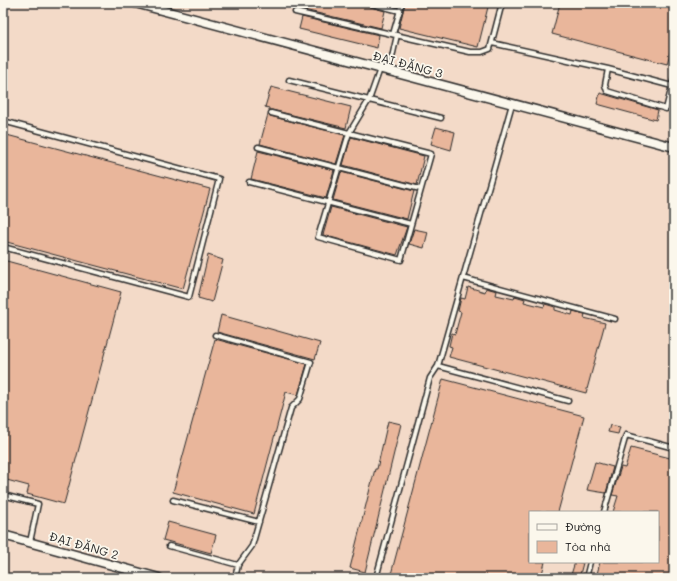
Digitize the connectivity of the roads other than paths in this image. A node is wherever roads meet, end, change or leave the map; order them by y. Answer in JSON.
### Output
{"nodes":[{"id":1,"x":135,"y":3,"type":"edge"},
{"id":2,"x":368,"y":3,"type":"edge"},
{"id":3,"x":402,"y":3,"type":"edge"},
{"id":4,"x":502,"y":3,"type":"edge"},
{"id":5,"x":400,"y":11,"type":"junction"},
{"id":6,"x":295,"y":12,"type":"dead end"},
{"id":7,"x":395,"y":35,"type":"junction"},
{"id":8,"x":492,"y":43,"type":"junction"},
{"id":9,"x":380,"y":69,"type":"junction"},
{"id":10,"x":608,"y":69,"type":"junction"},
{"id":11,"x":388,"y":71,"type":"junction"},
{"id":12,"x":674,"y":78,"type":"edge"},
{"id":13,"x":289,"y":80,"type":"dead end"},
{"id":14,"x":672,"y":86,"type":"junction"},
{"id":15,"x":369,"y":100,"type":"junction"},
{"id":16,"x":512,"y":104,"type":"junction"},
{"id":17,"x":271,"y":112,"type":"dead end"},
{"id":18,"x":441,"y":118,"type":"dead end"},
{"id":19,"x":3,"y":121,"type":"edge"},
{"id":20,"x":349,"y":133,"type":"junction"},
{"id":21,"x":258,"y":146,"type":"dead end"},
{"id":22,"x":674,"y":147,"type":"edge"},
{"id":23,"x":337,"y":167,"type":"junction"},
{"id":24,"x":249,"y":182,"type":"dead end"},
{"id":25,"x":420,"y":189,"type":"junction"},
{"id":26,"x":327,"y":202,"type":"junction"},
{"id":27,"x":411,"y":224,"type":"junction"},
{"id":28,"x":3,"y":247,"type":"edge"},
{"id":29,"x":463,"y":278,"type":"junction"},
{"id":30,"x":615,"y":319,"type":"dead end"},
{"id":31,"x":215,"y":335,"type":"dead end"},
{"id":32,"x":438,"y":366,"type":"junction"},
{"id":33,"x":568,"y":401,"type":"dead end"},
{"id":34,"x":674,"y":448,"type":"edge"},
{"id":35,"x":3,"y":495,"type":"edge"},
{"id":36,"x":173,"y":500,"type":"dead end"},
{"id":37,"x":604,"y":511,"type":"edge"},
{"id":38,"x":259,"y":522,"type":"junction"},
{"id":39,"x":3,"y":534,"type":"edge"},
{"id":40,"x":30,"y":542,"type":"junction"},
{"id":41,"x":168,"y":546,"type":"dead end"},
{"id":42,"x":590,"y":563,"type":"edge"},
{"id":43,"x":238,"y":565,"type":"junction"},
{"id":44,"x":159,"y":578,"type":"edge"},
{"id":45,"x":235,"y":578,"type":"edge"},
{"id":46,"x":376,"y":578,"type":"edge"},
{"id":47,"x":586,"y":578,"type":"edge"}],
"edges":[{"from":1,"to":9,"type":"street","name":"ĐẠI ĐĂNG 3"},
{"from":2,"to":5,"type":"lane"},
{"from":3,"to":5,"type":"lane"},
{"from":4,"to":8,"type":"lane"},
{"from":5,"to":7,"type":"lane"},
{"from":6,"to":7,"type":"lane"},
{"from":7,"to":8,"type":"lane"},
{"from":7,"to":11,"type":"lane"},
{"from":8,"to":10,"type":"lane"},
{"from":9,"to":11,"type":"street","name":"ĐẠI ĐĂNG 3"},
{"from":9,"to":15,"type":"lane"},
{"from":10,"to":14,"type":"lane"},
{"from":10,"to":14,"type":"lane"},
{"from":11,"to":16,"type":"street","name":"ĐẠI ĐĂNG 3"},
{"from":12,"to":14,"type":"lane"},
{"from":13,"to":15,"type":"lane"},
{"from":15,"to":18,"type":"lane"},
{"from":15,"to":20,"type":"lane"},
{"from":16,"to":22,"type":"street","name":"ĐẠI ĐĂNG 3"},
{"from":16,"to":29,"type":"lane"},
{"from":17,"to":20,"type":"lane"},
{"from":19,"to":28,"type":"lane"},
{"from":20,"to":23,"type":"lane"},
{"from":20,"to":25,"type":"lane"},
{"from":21,"to":23,"type":"lane"},
{"from":23,"to":25,"type":"lane"},
{"from":23,"to":26,"type":"lane"},
{"from":24,"to":26,"type":"lane"},
{"from":25,"to":27,"type":"lane"},
{"from":26,"to":27,"type":"lane"},
{"from":26,"to":27,"type":"lane"},
{"from":29,"to":30,"type":"lane"},
{"from":29,"to":32,"type":"lane"},
{"from":31,"to":38,"type":"lane"},
{"from":32,"to":33,"type":"lane"},
{"from":32,"to":46,"type":"lane"},
{"from":34,"to":37,"type":"lane"},
{"from":35,"to":40,"type":"lane"},
{"from":36,"to":38,"type":"lane"},
{"from":38,"to":43,"type":"lane"},
{"from":39,"to":40,"type":"street","name":"ĐẠI ĐĂNG 2"},
{"from":40,"to":44,"type":"street","name":"ĐẠI ĐĂNG 2"},
{"from":41,"to":43,"type":"lane"},
{"from":42,"to":47,"type":"lane"},
{"from":43,"to":45,"type":"lane"}]}
